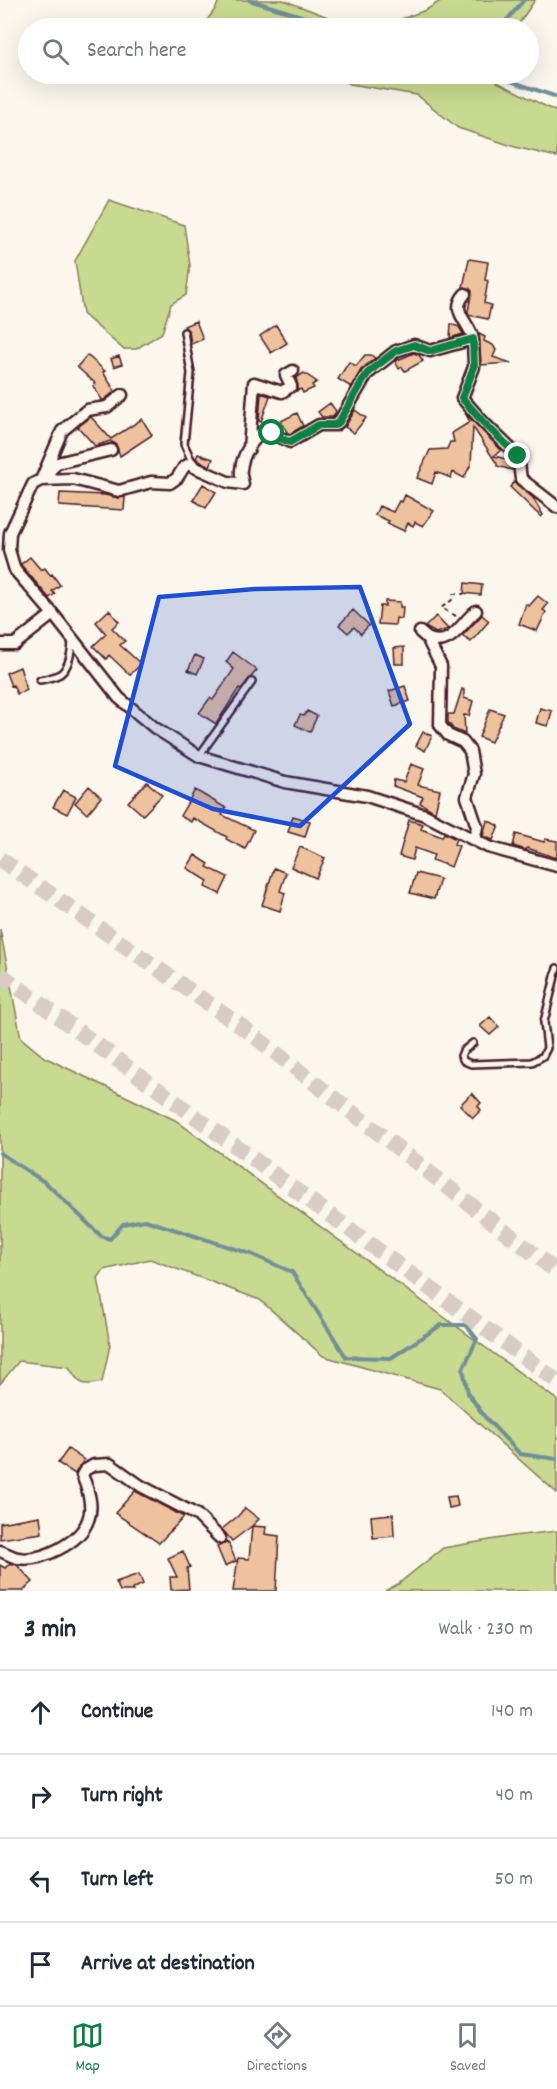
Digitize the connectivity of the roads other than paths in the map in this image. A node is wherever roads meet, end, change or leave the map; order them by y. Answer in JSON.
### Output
{"nodes":[{"id":1,"x":465,"y":294,"type":"dead end"},
{"id":2,"x":184,"y":332,"type":"dead end"},
{"id":3,"x":473,"y":339,"type":"junction"},
{"id":4,"x":293,"y":371,"type":"dead end"},
{"id":5,"x":122,"y":395,"type":"dead end"},
{"id":6,"x":111,"y":450,"type":"dead end"},
{"id":7,"x":249,"y":450,"type":"junction"},
{"id":8,"x":194,"y":466,"type":"junction"},
{"id":9,"x":42,"y":480,"type":"junction"},
{"id":10,"x":557,"y":507,"type":"edge"},
{"id":11,"x":476,"y":611,"type":"dead end"},
{"id":12,"x":53,"y":614,"type":"junction"},
{"id":13,"x":71,"y":637,"type":"junction"},
{"id":14,"x":0,"y":644,"type":"edge"},
{"id":15,"x":40,"y":680,"type":"dead end"},
{"id":16,"x":252,"y":682,"type":"dead end"},
{"id":17,"x":199,"y":756,"type":"junction"},
{"id":18,"x":474,"y":840,"type":"junction"},
{"id":19,"x":557,"y":866,"type":"edge"},
{"id":20,"x":557,"y":968,"type":"edge"},
{"id":21,"x":473,"y":1043,"type":"dead end"},
{"id":22,"x":220,"y":1538,"type":"dead end"},
{"id":23,"x":0,"y":1551,"type":"edge"}],
"edges":[{"from":1,"to":3,"type":"street"},
{"from":2,"to":8,"type":"lane"},
{"from":3,"to":7,"type":"street"},
{"from":3,"to":10,"type":"street"},
{"from":4,"to":7,"type":"street"},
{"from":5,"to":9,"type":"street"},
{"from":6,"to":9,"type":"street"},
{"from":7,"to":8,"type":"street"},
{"from":8,"to":9,"type":"street"},
{"from":9,"to":12,"type":"street"},
{"from":11,"to":18,"type":"street"},
{"from":12,"to":13,"type":"street"},
{"from":12,"to":14,"type":"street"},
{"from":13,"to":15,"type":"lane"},
{"from":13,"to":17,"type":"street"},
{"from":16,"to":17,"type":"lane"},
{"from":17,"to":18,"type":"street"},
{"from":18,"to":19,"type":"street"},
{"from":20,"to":21,"type":"lane"},
{"from":22,"to":23,"type":"street"}]}
